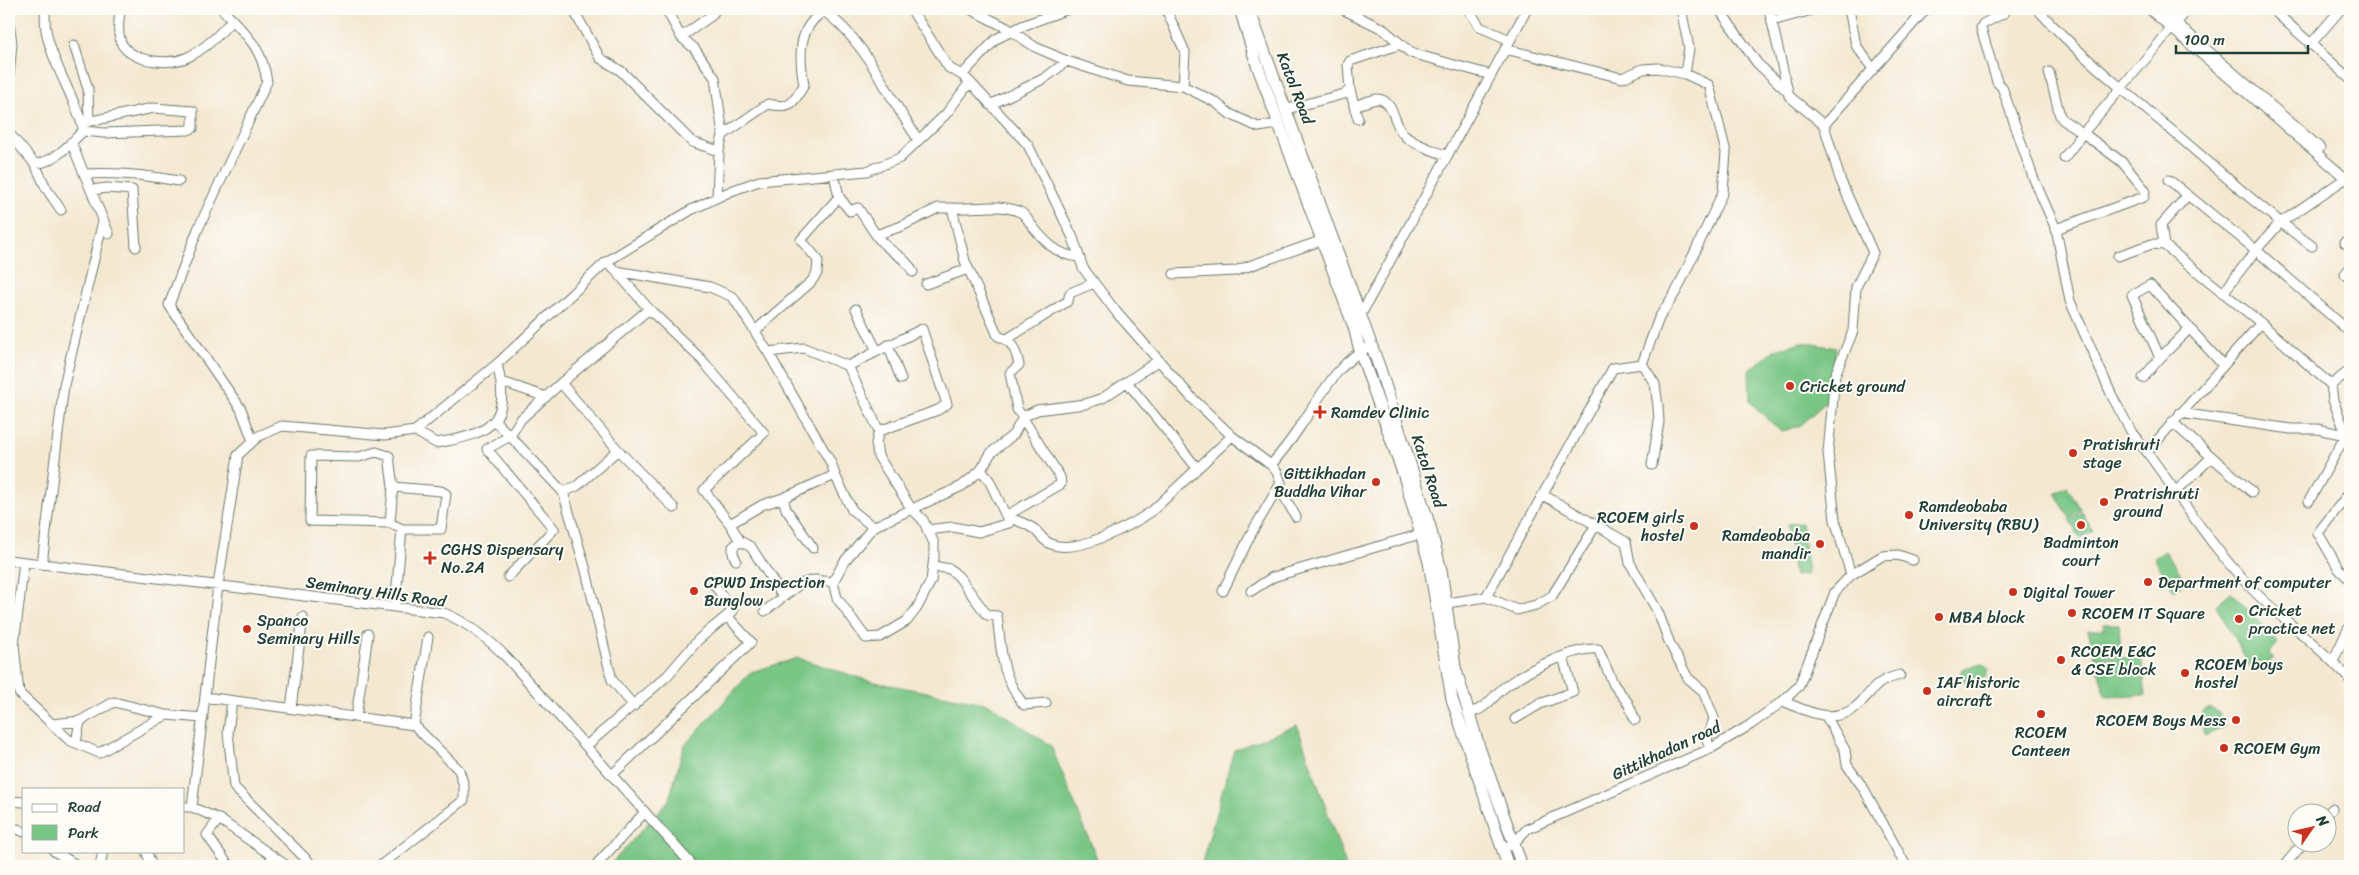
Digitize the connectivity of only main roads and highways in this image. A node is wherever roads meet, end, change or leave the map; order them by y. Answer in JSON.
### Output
{"nodes":[{"id":1,"x":1240,"y":9,"type":"edge"},
{"id":2,"x":1250,"y":9,"type":"edge"},
{"id":3,"x":1289,"y":114,"type":"junction"},
{"id":4,"x":1279,"y":124,"type":"junction"},
{"id":5,"x":1441,"y":604,"type":"junction"},
{"id":6,"x":1508,"y":866,"type":"edge"},
{"id":7,"x":1522,"y":866,"type":"edge"}],
"edges":[{"from":1,"to":4,"type":"main road","name":"Katol Road"},
{"from":2,"to":3,"type":"main road","name":"Katol Road"},
{"from":3,"to":4,"type":"main road"},
{"from":3,"to":5,"type":"main road","name":"Katol Road"},
{"from":4,"to":5,"type":"main road","name":"Katol Road"},
{"from":5,"to":6,"type":"main road","name":"Katol Road"},
{"from":5,"to":7,"type":"main road","name":"Katol Road"}]}
